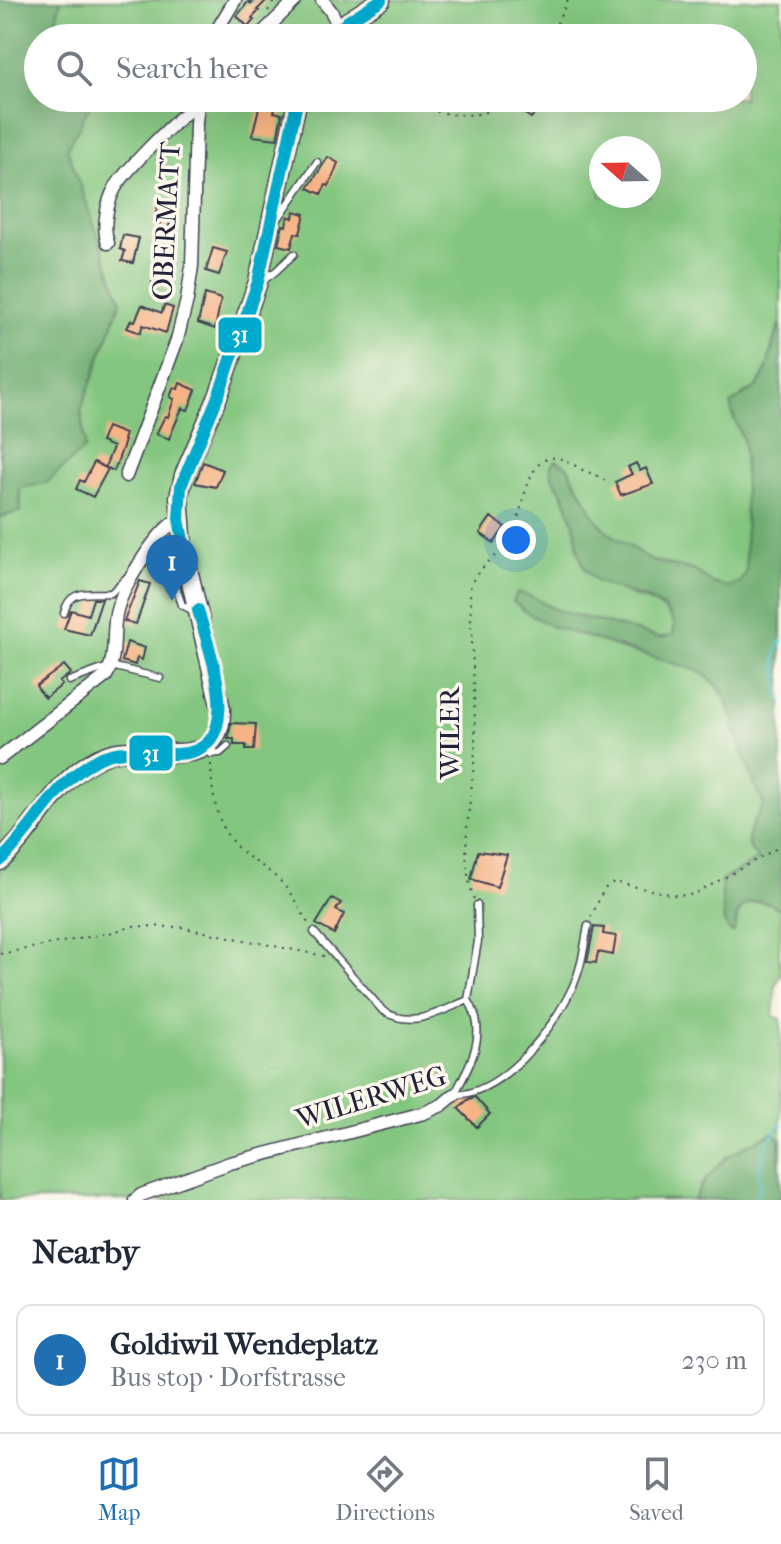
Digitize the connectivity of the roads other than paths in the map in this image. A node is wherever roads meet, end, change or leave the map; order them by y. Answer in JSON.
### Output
{"nodes":[{"id":1,"x":235,"y":0,"type":"edge"},
{"id":2,"x":296,"y":0,"type":"edge"},
{"id":3,"x":322,"y":0,"type":"edge"},
{"id":4,"x":381,"y":0,"type":"edge"},
{"id":5,"x":220,"y":24,"type":"edge"},
{"id":6,"x":271,"y":24,"type":"edge"},
{"id":7,"x":333,"y":24,"type":"edge"},
{"id":8,"x":349,"y":24,"type":"edge"},
{"id":9,"x":186,"y":112,"type":"edge"},
{"id":10,"x":198,"y":112,"type":"edge"},
{"id":11,"x":295,"y":112,"type":"edge"},
{"id":12,"x":317,"y":162,"type":"dead end"},
{"id":13,"x":272,"y":223,"type":"junction"},
{"id":14,"x":108,"y":243,"type":"dead end"},
{"id":15,"x":294,"y":254,"type":"dead end"},
{"id":16,"x":258,"y":282,"type":"junction"},
{"id":17,"x":126,"y":476,"type":"dead end"},
{"id":18,"x":179,"y":519,"type":"junction"},
{"id":19,"x":134,"y":574,"type":"junction"},
{"id":20,"x":64,"y":613,"type":"dead end"},
{"id":21,"x":111,"y":666,"type":"junction"},
{"id":22,"x":160,"y":678,"type":"dead end"},
{"id":23,"x":69,"y":681,"type":"dead end"},
{"id":24,"x":228,"y":746,"type":"dead end"},
{"id":25,"x":208,"y":751,"type":"junction"},
{"id":26,"x":1,"y":757,"type":"edge"},
{"id":27,"x":0,"y":861,"type":"edge"},
{"id":28,"x":477,"y":905,"type":"road end"},
{"id":29,"x":588,"y":926,"type":"road end"},
{"id":30,"x":314,"y":932,"type":"road end"},
{"id":31,"x":468,"y":1000,"type":"junction"},
{"id":32,"x":454,"y":1095,"type":"junction"},
{"id":33,"x":135,"y":1200,"type":"edge"}],
"edges":[{"from":1,"to":5,"type":"street"},
{"from":2,"to":6,"type":"street"},
{"from":3,"to":7,"type":"street"},
{"from":4,"to":8,"type":"street"},
{"from":9,"to":14,"type":"street","name":"OBERMATT"},
{"from":10,"to":17,"type":"street","name":"OBERMATT"},
{"from":11,"to":13,"type":"street"},
{"from":12,"to":13,"type":"lane"},
{"from":13,"to":16,"type":"street"},
{"from":15,"to":16,"type":"lane"},
{"from":16,"to":18,"type":"street"},
{"from":18,"to":19,"type":"street"},
{"from":18,"to":25,"type":"street"},
{"from":19,"to":20,"type":"lane"},
{"from":19,"to":21,"type":"street"},
{"from":21,"to":22,"type":"lane"},
{"from":21,"to":23,"type":"lane"},
{"from":21,"to":26,"type":"street"},
{"from":24,"to":25,"type":"lane"},
{"from":25,"to":27,"type":"street"},
{"from":28,"to":31,"type":"lane"},
{"from":29,"to":32,"type":"lane","name":"WILERWEG"},
{"from":30,"to":31,"type":"lane"},
{"from":31,"to":32,"type":"lane"},
{"from":32,"to":33,"type":"street","name":"WILERWEG"}]}
